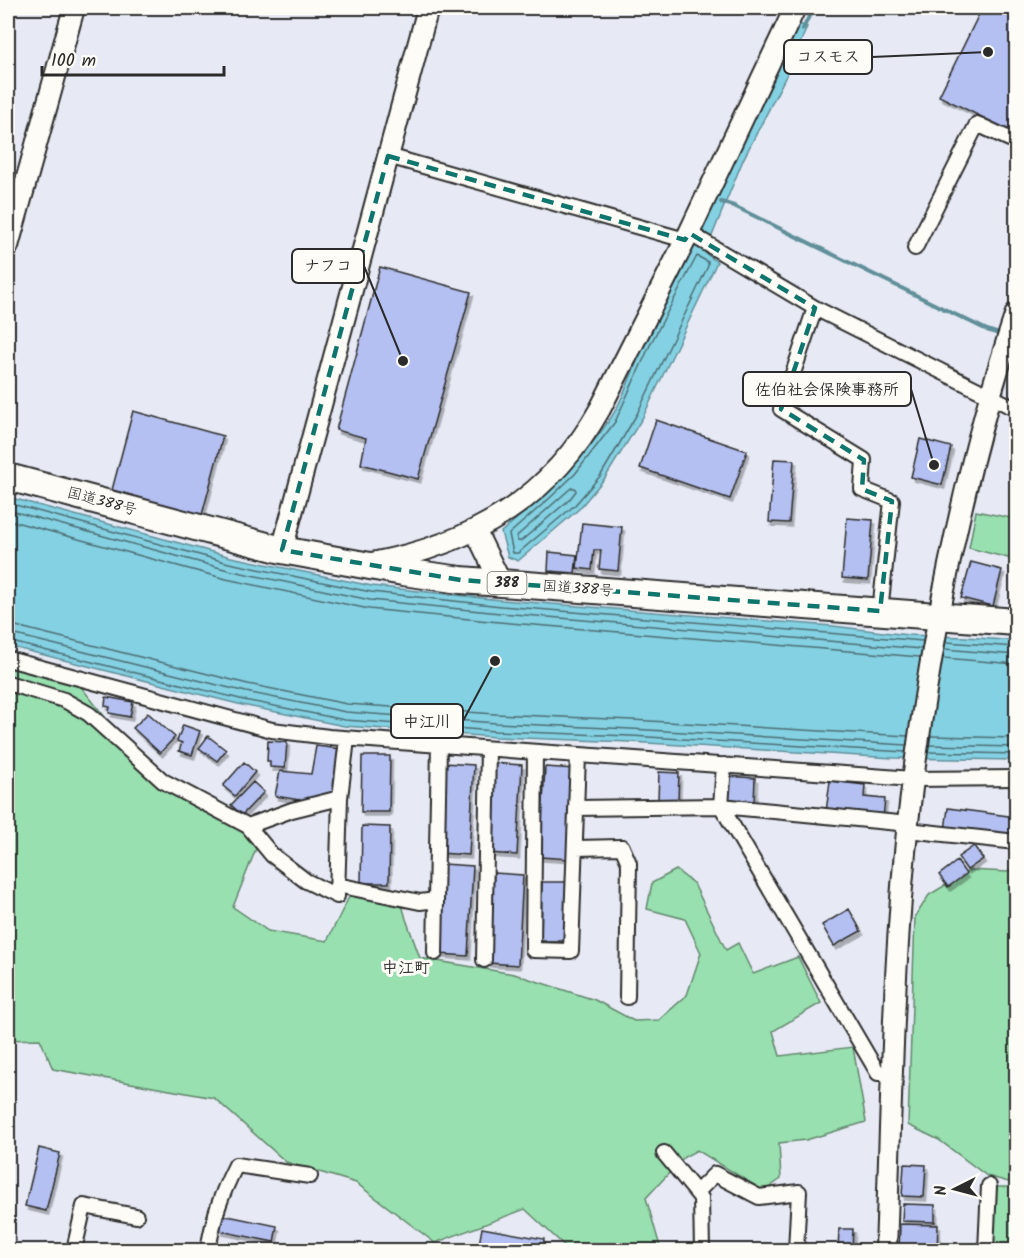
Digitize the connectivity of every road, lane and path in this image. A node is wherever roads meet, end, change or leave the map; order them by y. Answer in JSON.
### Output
{"nodes":[{"id":1,"x":74,"y":8,"type":"edge"},
{"id":2,"x":428,"y":8,"type":"edge"},
{"id":3,"x":795,"y":8,"type":"edge"},
{"id":4,"x":1017,"y":142,"type":"edge"},
{"id":5,"x":388,"y":156,"type":"junction"},
{"id":6,"x":690,"y":237,"type":"junction"},
{"id":7,"x":8,"y":246,"type":"edge"},
{"id":8,"x":915,"y":248,"type":"dead end"},
{"id":9,"x":815,"y":308,"type":"junction"},
{"id":10,"x":1011,"y":329,"type":"edge"},
{"id":11,"x":991,"y":397,"type":"junction"},
{"id":12,"x":1017,"y":409,"type":"edge"},
{"id":13,"x":8,"y":477,"type":"edge"},
{"id":14,"x":475,"y":530,"type":"junction"},
{"id":15,"x":282,"y":550,"type":"junction"},
{"id":16,"x":362,"y":565,"type":"junction"},
{"id":17,"x":501,"y":583,"type":"junction"},
{"id":18,"x":880,"y":611,"type":"junction"},
{"id":19,"x":937,"y":621,"type":"junction"},
{"id":20,"x":1017,"y":622,"type":"edge"},
{"id":21,"x":8,"y":659,"type":"edge"},
{"id":22,"x":8,"y":683,"type":"edge"},
{"id":23,"x":347,"y":739,"type":"junction"},
{"id":24,"x":439,"y":745,"type":"junction"},
{"id":25,"x":488,"y":749,"type":"junction"},
{"id":26,"x":535,"y":752,"type":"junction"},
{"id":27,"x":578,"y":755,"type":"junction"},
{"id":28,"x":724,"y":765,"type":"junction"},
{"id":29,"x":914,"y":772,"type":"junction"},
{"id":30,"x":1017,"y":778,"type":"edge"},
{"id":31,"x":340,"y":798,"type":"junction"},
{"id":32,"x":721,"y":806,"type":"junction"},
{"id":33,"x":576,"y":808,"type":"junction"},
{"id":34,"x":248,"y":826,"type":"junction"},
{"id":35,"x":909,"y":827,"type":"junction"},
{"id":36,"x":1017,"y":842,"type":"edge"},
{"id":37,"x":574,"y":848,"type":"junction"},
{"id":38,"x":337,"y":885,"type":"junction"},
{"id":39,"x":436,"y":900,"type":"junction"},
{"id":40,"x":435,"y":953,"type":"dead end"},
{"id":41,"x":484,"y":960,"type":"dead end"},
{"id":42,"x":627,"y":997,"type":"dead end"},
{"id":43,"x":892,"y":1073,"type":"junction"},
{"id":44,"x":664,"y":1153,"type":"dead end"},
{"id":45,"x":310,"y":1176,"type":"dead end"},
{"id":46,"x":989,"y":1186,"type":"dead end"},
{"id":47,"x":697,"y":1192,"type":"junction"},
{"id":48,"x":136,"y":1216,"type":"dead end"},
{"id":49,"x":74,"y":1251,"type":"edge"},
{"id":50,"x":208,"y":1251,"type":"edge"},
{"id":51,"x":702,"y":1251,"type":"edge"},
{"id":52,"x":796,"y":1251,"type":"edge"},
{"id":53,"x":885,"y":1251,"type":"edge"},
{"id":54,"x":986,"y":1251,"type":"edge"}],
"edges":[{"from":1,"to":7,"type":"street"},
{"from":2,"to":5,"type":"street"},
{"from":3,"to":6,"type":"street"},
{"from":4,"to":8,"type":"street"},
{"from":5,"to":6,"type":"street"},
{"from":5,"to":15,"type":"street"},
{"from":6,"to":9,"type":"street"},
{"from":6,"to":14,"type":"street"},
{"from":9,"to":11,"type":"street"},
{"from":9,"to":18,"type":"street"},
{"from":10,"to":11,"type":"street"},
{"from":11,"to":12,"type":"street"},
{"from":11,"to":19,"type":"street"},
{"from":13,"to":15,"type":"highway","name":"国道388号","number":"388"},
{"from":14,"to":16,"type":"street"},
{"from":14,"to":17,"type":"street"},
{"from":15,"to":16,"type":"highway","name":"国道388号","number":"388"},
{"from":16,"to":17,"type":"highway","name":"国道388号","number":"388"},
{"from":17,"to":18,"type":"highway","name":"国道388号","number":"388"},
{"from":18,"to":19,"type":"highway","name":"国道388号","number":"388"},
{"from":19,"to":20,"type":"highway","name":"国道388号","number":"388"},
{"from":19,"to":29,"type":"street"},
{"from":21,"to":23,"type":"street"},
{"from":22,"to":34,"type":"street"},
{"from":23,"to":24,"type":"street"},
{"from":23,"to":31,"type":"street"},
{"from":24,"to":25,"type":"street"},
{"from":24,"to":39,"type":"street"},
{"from":25,"to":26,"type":"street"},
{"from":25,"to":41,"type":"street"},
{"from":26,"to":27,"type":"street"},
{"from":26,"to":37,"type":"street"},
{"from":27,"to":28,"type":"street"},
{"from":27,"to":33,"type":"street"},
{"from":28,"to":29,"type":"street"},
{"from":28,"to":32,"type":"street"},
{"from":29,"to":30,"type":"street"},
{"from":29,"to":35,"type":"street"},
{"from":31,"to":34,"type":"street"},
{"from":31,"to":38,"type":"street"},
{"from":32,"to":33,"type":"street"},
{"from":32,"to":35,"type":"street"},
{"from":32,"to":43,"type":"street"},
{"from":33,"to":37,"type":"street"},
{"from":34,"to":38,"type":"street"},
{"from":35,"to":36,"type":"street"},
{"from":35,"to":43,"type":"street"},
{"from":37,"to":42,"type":"street"},
{"from":38,"to":39,"type":"street"},
{"from":39,"to":40,"type":"street"},
{"from":43,"to":53,"type":"street"},
{"from":44,"to":47,"type":"street"},
{"from":45,"to":50,"type":"street"},
{"from":46,"to":54,"type":"street"},
{"from":47,"to":51,"type":"street"},
{"from":47,"to":52,"type":"street"},
{"from":48,"to":49,"type":"street"}]}
